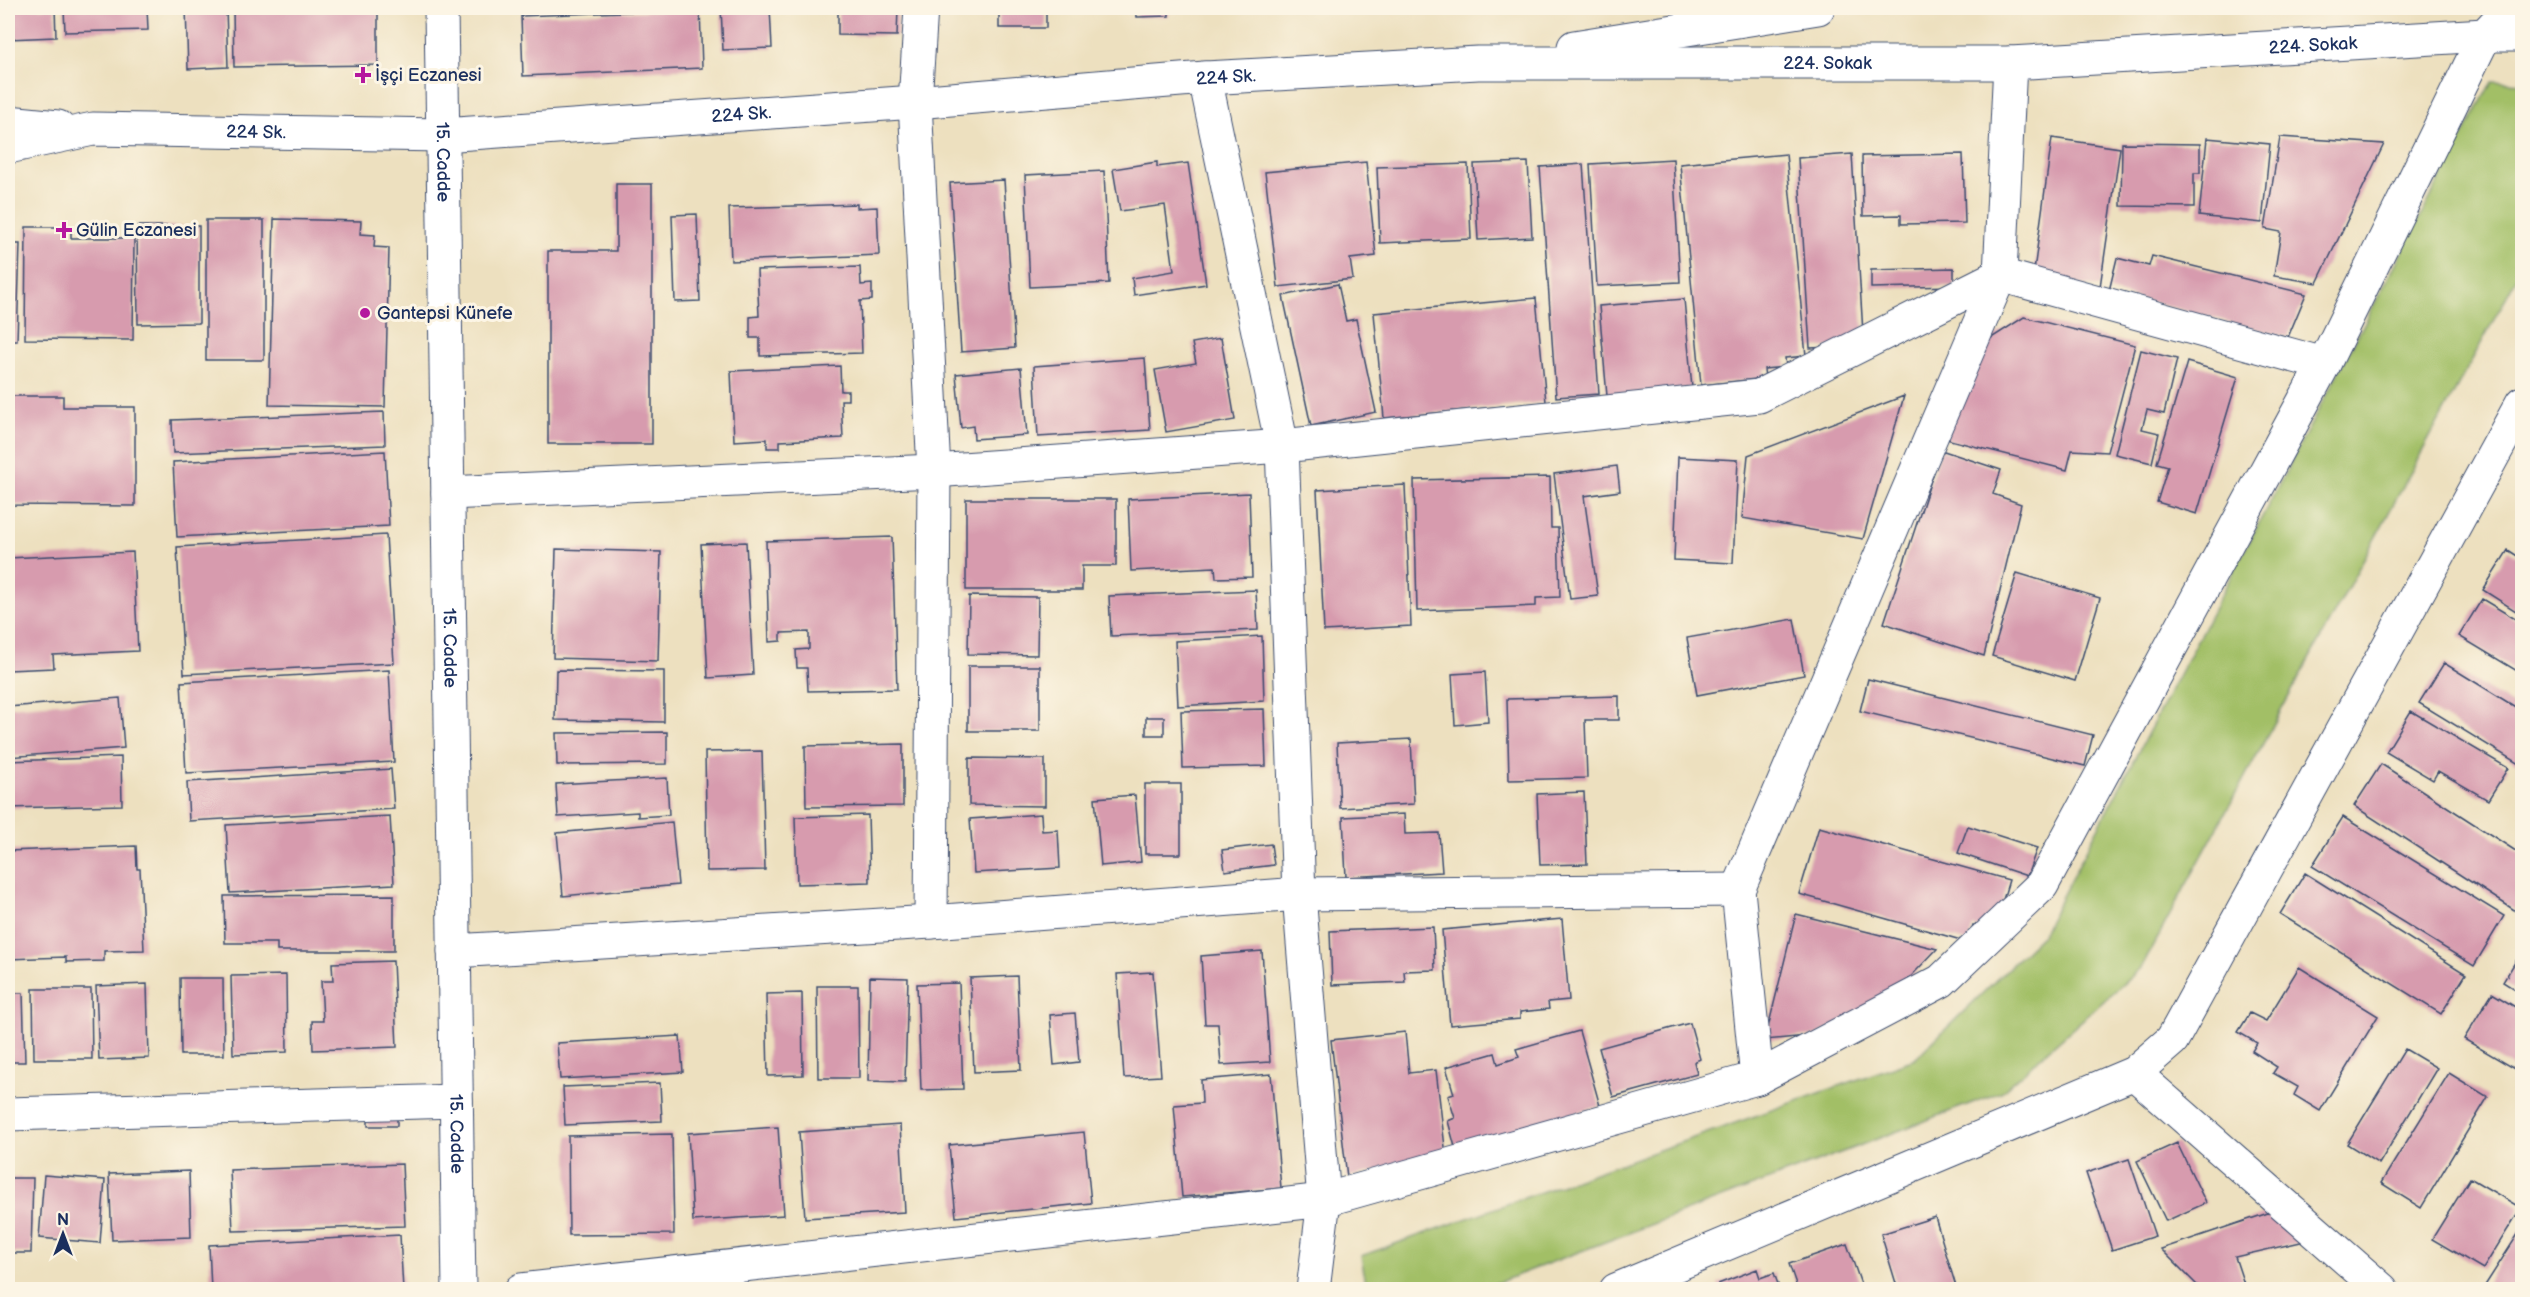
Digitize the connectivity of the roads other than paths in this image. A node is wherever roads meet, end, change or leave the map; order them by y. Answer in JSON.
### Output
{"nodes":[{"id":1,"x":441,"y":8,"type":"edge"},
{"id":2,"x":921,"y":8,"type":"edge"},
{"id":3,"x":1818,"y":8,"type":"edge"},
{"id":4,"x":2510,"y":8,"type":"edge"},
{"id":5,"x":2485,"y":35,"type":"junction"},
{"id":6,"x":2523,"y":35,"type":"edge"},
{"id":7,"x":1478,"y":63,"type":"junction"},
{"id":8,"x":2010,"y":63,"type":"junction"},
{"id":9,"x":1205,"y":78,"type":"junction"},
{"id":10,"x":915,"y":102,"type":"junction"},
{"id":11,"x":8,"y":122,"type":"edge"},
{"id":12,"x":93,"y":129,"type":"junction"},
{"id":13,"x":443,"y":135,"type":"junction"},
{"id":14,"x":8,"y":147,"type":"edge"},
{"id":15,"x":2000,"y":275,"type":"junction"},
{"id":16,"x":2324,"y":364,"type":"junction"},
{"id":17,"x":2523,"y":403,"type":"edge"},
{"id":18,"x":1282,"y":446,"type":"junction"},
{"id":19,"x":934,"y":471,"type":"junction"},
{"id":20,"x":448,"y":493,"type":"junction"},
{"id":21,"x":1738,"y":890,"type":"junction"},
{"id":22,"x":1299,"y":894,"type":"junction"},
{"id":23,"x":931,"y":922,"type":"junction"},
{"id":24,"x":454,"y":951,"type":"junction"},
{"id":25,"x":2134,"y":1072,"type":"junction"},
{"id":26,"x":1757,"y":1078,"type":"junction"},
{"id":27,"x":456,"y":1101,"type":"junction"},
{"id":28,"x":8,"y":1114,"type":"edge"},
{"id":29,"x":1324,"y":1200,"type":"junction"},
{"id":30,"x":459,"y":1290,"type":"edge"},
{"id":31,"x":521,"y":1290,"type":"edge"},
{"id":32,"x":1313,"y":1290,"type":"edge"},
{"id":33,"x":1616,"y":1290,"type":"edge"},
{"id":34,"x":2382,"y":1290,"type":"edge"}],
"edges":[{"from":1,"to":13,"type":"street","name":"15. Cadde"},
{"from":2,"to":10,"type":"street"},
{"from":3,"to":7,"type":"street"},
{"from":4,"to":5,"type":"street"},
{"from":5,"to":6,"type":"street","name":"224. Sokak"},
{"from":5,"to":8,"type":"street","name":"224. Sokak"},
{"from":5,"to":16,"type":"street"},
{"from":7,"to":8,"type":"street","name":"224. Sokak"},
{"from":7,"to":9,"type":"street","name":"224 Sk."},
{"from":8,"to":15,"type":"street"},
{"from":9,"to":10,"type":"street","name":"224 Sk."},
{"from":9,"to":18,"type":"street"},
{"from":10,"to":13,"type":"street","name":"224 Sk."},
{"from":10,"to":19,"type":"street"},
{"from":11,"to":12,"type":"street"},
{"from":12,"to":13,"type":"street","name":"224 Sk."},
{"from":12,"to":14,"type":"street","name":"224 Sk."},
{"from":13,"to":20,"type":"street","name":"15. Cadde"},
{"from":15,"to":16,"type":"street"},
{"from":15,"to":18,"type":"street"},
{"from":15,"to":21,"type":"street"},
{"from":16,"to":26,"type":"street"},
{"from":17,"to":25,"type":"street"},
{"from":18,"to":19,"type":"street"},
{"from":18,"to":22,"type":"street"},
{"from":19,"to":20,"type":"street"},
{"from":19,"to":23,"type":"street"},
{"from":20,"to":24,"type":"street","name":"15. Cadde"},
{"from":21,"to":22,"type":"street"},
{"from":21,"to":26,"type":"street"},
{"from":22,"to":23,"type":"street"},
{"from":22,"to":29,"type":"street"},
{"from":23,"to":24,"type":"street"},
{"from":24,"to":27,"type":"street","name":"15. Cadde"},
{"from":25,"to":33,"type":"street"},
{"from":25,"to":34,"type":"street"},
{"from":26,"to":29,"type":"street"},
{"from":27,"to":28,"type":"street"},
{"from":27,"to":30,"type":"street","name":"15. Cadde"},
{"from":29,"to":31,"type":"street"},
{"from":29,"to":32,"type":"street"}]}
